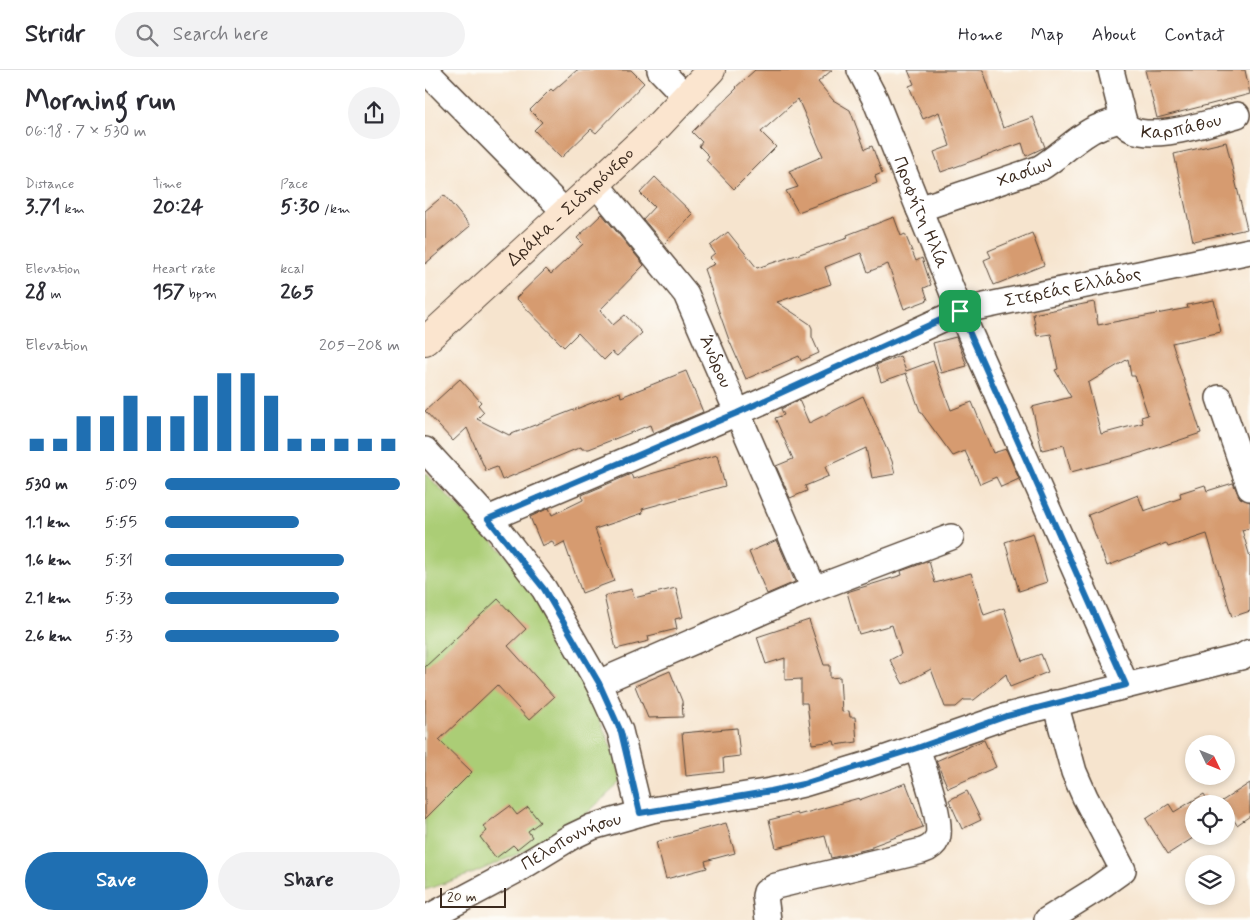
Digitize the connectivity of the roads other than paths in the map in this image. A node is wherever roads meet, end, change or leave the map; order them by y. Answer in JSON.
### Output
{"nodes":[{"id":1,"x":425,"y":70,"type":"edge"},
{"id":2,"x":660,"y":70,"type":"edge"},
{"id":3,"x":711,"y":70,"type":"edge"},
{"id":4,"x":860,"y":70,"type":"edge"},
{"id":5,"x":1111,"y":70,"type":"edge"},
{"id":6,"x":686,"y":97,"type":"junction"},
{"id":7,"x":1237,"y":115,"type":"dead end"},
{"id":8,"x":1123,"y":119,"type":"junction"},
{"id":9,"x":596,"y":184,"type":"junction"},
{"id":10,"x":919,"y":209,"type":"junction"},
{"id":11,"x":565,"y":212,"type":"junction"},
{"id":12,"x":1250,"y":251,"type":"edge"},
{"id":13,"x":960,"y":311,"type":"junction"},
{"id":14,"x":425,"y":341,"type":"edge"},
{"id":15,"x":1219,"y":398,"type":"dead end"},
{"id":16,"x":737,"y":413,"type":"junction"},
{"id":17,"x":425,"y":450,"type":"edge"},
{"id":18,"x":1250,"y":488,"type":"edge"},
{"id":19,"x":488,"y":519,"type":"junction"},
{"id":20,"x":951,"y":537,"type":"dead end"},
{"id":21,"x":814,"y":589,"type":"junction"},
{"id":22,"x":1250,"y":652,"type":"edge"},
{"id":23,"x":599,"y":683,"type":"junction"},
{"id":24,"x":1126,"y":685,"type":"junction"},
{"id":25,"x":1055,"y":703,"type":"junction"},
{"id":26,"x":917,"y":748,"type":"junction"},
{"id":27,"x":640,"y":813,"type":"junction"},
{"id":28,"x":425,"y":920,"type":"edge"},
{"id":29,"x":768,"y":920,"type":"edge"},
{"id":30,"x":1047,"y":920,"type":"edge"}],
"edges":[{"from":1,"to":11,"type":"street"},
{"from":2,"to":6,"type":"street"},
{"from":3,"to":6,"type":"street","name":"Δράμα - Σιδηρόνερο"},
{"from":4,"to":10,"type":"street","name":"Προφήτη Ηλία"},
{"from":5,"to":8,"type":"street","name":"Καρπάθου"},
{"from":6,"to":9,"type":"street","name":"Δράμα - Σιδηρόνερο"},
{"from":7,"to":8,"type":"street","name":"Καρπάθου"},
{"from":8,"to":10,"type":"street","name":"Χασίων"},
{"from":9,"to":11,"type":"street","name":"Δράμα - Σιδηρόνερο"},
{"from":9,"to":16,"type":"street","name":"Άνδρου"},
{"from":10,"to":13,"type":"street","name":"Προφήτη Ηλία"},
{"from":11,"to":14,"type":"street","name":"Δράμα - Σιδηρόνερο"},
{"from":12,"to":13,"type":"street","name":"Στερεάς Ελλάδος"},
{"from":13,"to":16,"type":"street","name":"Στερεάς Ελλάδος"},
{"from":13,"to":24,"type":"street","name":"Προφήτη Ηλία"},
{"from":15,"to":18,"type":"street"},
{"from":16,"to":19,"type":"street","name":"Στερεάς Ελλάδος"},
{"from":16,"to":21,"type":"street","name":"Άνδρου"},
{"from":17,"to":19,"type":"street"},
{"from":19,"to":23,"type":"street"},
{"from":20,"to":21,"type":"street"},
{"from":21,"to":23,"type":"street"},
{"from":22,"to":24,"type":"street","name":"Πελοποννήσου"},
{"from":23,"to":27,"type":"street"},
{"from":24,"to":25,"type":"street","name":"Πελοποννήσου"},
{"from":25,"to":26,"type":"street","name":"Πελοποννήσου"},
{"from":25,"to":30,"type":"street"},
{"from":26,"to":27,"type":"street","name":"Πελοποννήσου"},
{"from":26,"to":29,"type":"street"},
{"from":27,"to":28,"type":"street","name":"Πελοποννήσου"}]}
